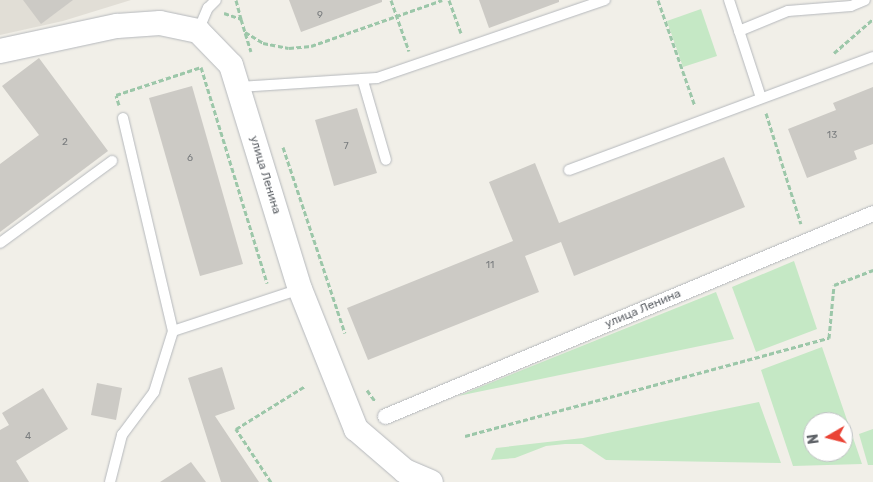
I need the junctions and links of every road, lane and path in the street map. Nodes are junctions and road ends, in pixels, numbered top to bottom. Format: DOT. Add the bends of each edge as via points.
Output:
graph roads {
  1 [pos="216,0"];
  2 [pos="236,0"];
  3 [pos="391,0"];
  4 [pos="442,0"];
  5 [pos="449,0"];
  6 [pos="605,0"];
  7 [pos="658,0"];
  8 [pos="729,0"];
  9 [pos="865,0"];
  10 [pos="397,17"];
  11 [pos="241,19"];
  12 [pos="873,19"];
  13 [pos="198,31"];
  14 [pos="740,31"];
  15 [pos="245,32"];
  16 [pos="464,43"];
  17 [pos="0,51"];
  18 [pos="873,57"];
  19 [pos="412,61"];
  20 [pos="363,81"];
  21 [pos="808,81"];
  22 [pos="239,88"];
  23 [pos="761,98"];
  24 [pos="123,118"];
  25 [pos="700,121"];
  26 [pos="386,160"];
  27 [pos="112,161"];
  28 [pos="569,170"];
  29 [pos="873,213"];
  30 [pos="807,241"];
  31 [pos="0,243"];
  32 [pos="873,270"];
  33 [pos="300,289"];
  34 [pos="272,298"];
  35 [pos="173,331"];
  36 [pos="305,386"];
  37 [pos="385,416"];
  38 [pos="465,436"];
  39 [pos="110,482"];
  40 [pos="271,482"];
  41 [pos="431,482"];
  1 -- 13 [label="lane" via="208,8"];
  2 -- 11 [label="path"];
  3 -- 10 [label="path"];
  4 -- 10 [label="path"];
  5 -- 16 [label="path"];
  6 -- 20 [label="lane"];
  7 -- 25 [label="path"];
  8 -- 14 [label="lane"];
  9 -- 14 [label="lane" via="851,6 788,12"];
  10 -- 15 [label="path" via="311,46 289,48 262,43"];
  10 -- 19 [label="path"];
  12 -- 21 [label="path"];
  13 -- 17 [label="street" via="160,23 117,26"];
  13 -- 22 [label="street, улица Ленина" via="230,65"];
  14 -- 23 [label="lane"];
  18 -- 21 [label="lane"];
  20 -- 22 [label="lane"];
  20 -- 26 [label="lane"];
  21 -- 23 [label="lane"];
  22 -- 33 [label="street, улица Ленина"];
  23 -- 25 [label="lane"];
  23 -- 30 [label="path"];
  24 -- 34 [label="path" via="116,95 200,67"];
  24 -- 35 [label="lane"];
  25 -- 28 [label="lane"];
  27 -- 31 [label="lane"];
  29 -- 30 [label="street, улица Ленина"];
  30 -- 37 [label="street, улица Ленина"];
  32 -- 38 [label="path" via="834,285 829,338"];
  33 -- 34 [label="lane"];
  33 -- 41 [label="street, улица Ленина" via="356,429 405,471"];
  34 -- 35 [label="lane"];
  35 -- 39 [label="lane" via="154,392 122,435"];
  36 -- 40 [label="path" via="236,429"];
}
